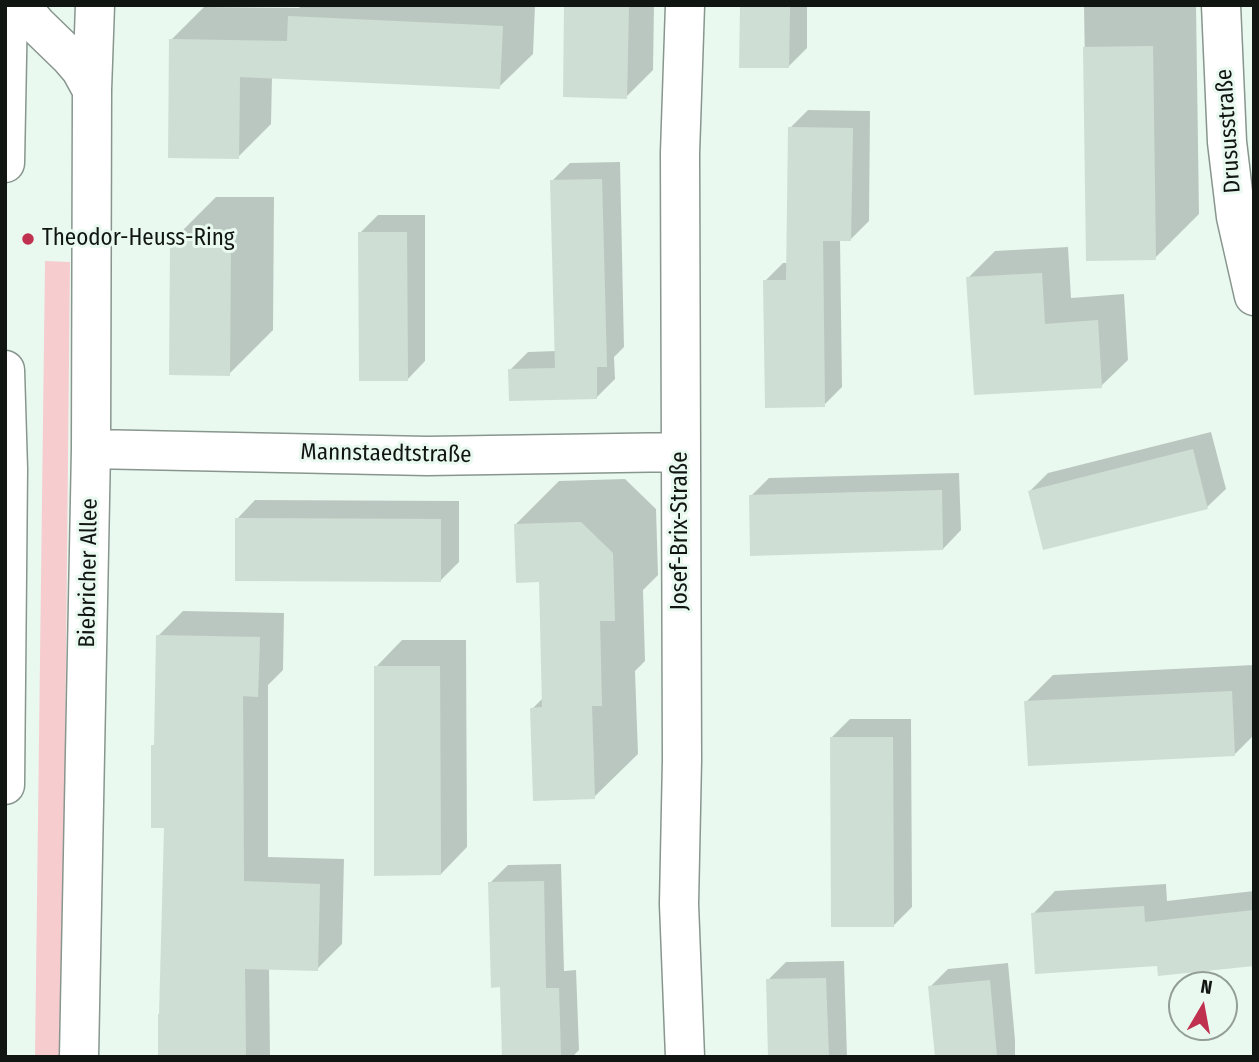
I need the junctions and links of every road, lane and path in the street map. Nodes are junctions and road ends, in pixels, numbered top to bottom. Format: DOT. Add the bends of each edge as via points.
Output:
graph roads {
  1 [pos="8,5"];
  2 [pos="20,5"];
  3 [pos="95,5"];
  4 [pos="685,5"];
  5 [pos="1221,5"];
  6 [pos="92,90"];
  7 [pos="5,163"];
  8 [pos="1254,296"];
  9 [pos="5,370"];
  10 [pos="91,449"];
  11 [pos="681,452"];
  12 [pos="7,470"];
  13 [pos="5,785"];
  14 [pos="79,1057"];
  15 [pos="685,1057"];
  1 -- 7 [label="street"];
  2 -- 6 [label="street" via="81,70"];
  3 -- 6 [label="street, Biebricher Allee"];
  4 -- 11 [label="street, Josef-Brix-Straße" via="680,153"];
  5 -- 8 [label="street, Drususstraße" via="1227,142 1236,217"];
  6 -- 10 [label="street, Biebricher Allee"];
  9 -- 12 [label="street"];
  10 -- 11 [label="street, Mannstaedtstraße" via="427,456"];
  10 -- 14 [label="street, Biebricher Allee"];
  11 -- 15 [label="street, Josef-Brix-Straße" via="679,904"];
  12 -- 13 [label="street"];
}
